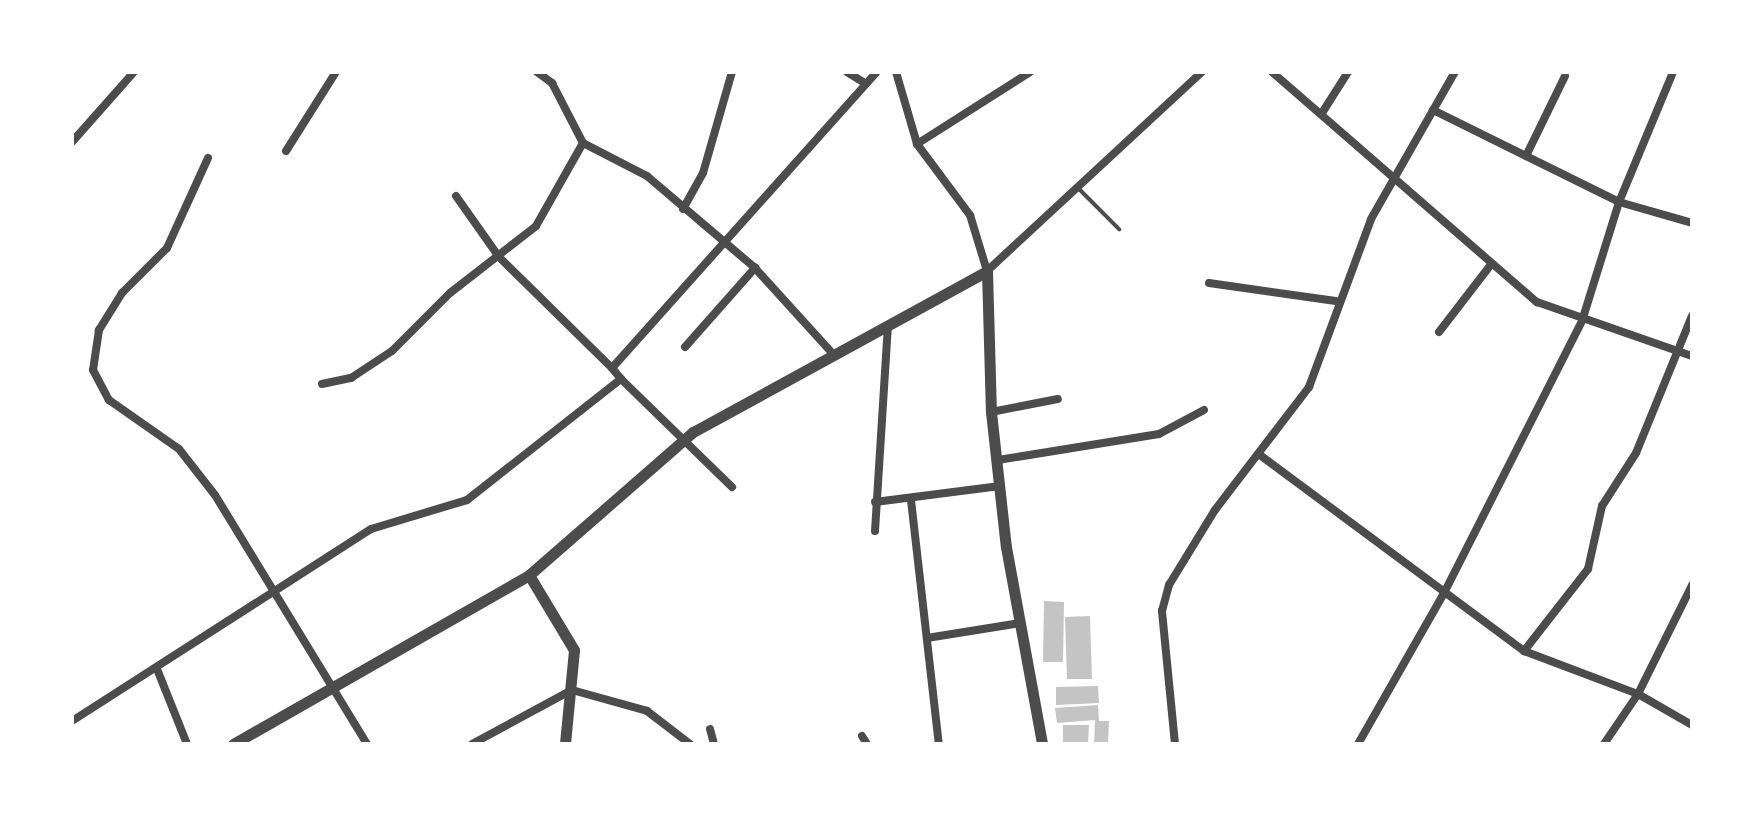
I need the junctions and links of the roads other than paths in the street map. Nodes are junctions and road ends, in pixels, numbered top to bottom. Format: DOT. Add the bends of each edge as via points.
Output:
graph roads {
  1 [pos="134,72"];
  2 [pos="336,72"];
  3 [pos="537,72"];
  4 [pos="732,72"];
  5 [pos="847,72"];
  6 [pos="877,72"];
  7 [pos="896,72"];
  8 [pos="1030,72"];
  9 [pos="1202,72"];
  10 [pos="1272,72"];
  11 [pos="1348,72"];
  12 [pos="1455,72"];
  13 [pos="1673,72"];
  14 [pos="1565,76"];
  15 [pos="866,84"];
  16 [pos="1433,110"];
  17 [pos="1322,113"];
  18 [pos="72,142"];
  19 [pos="583,143"];
  20 [pos="917,144"];
  21 [pos="286,151"];
  22 [pos="1526,156"];
  23 [pos="208,158"];
  24 [pos="1391,182"];
  25 [pos="1079,189"];
  26 [pos="456,196"];
  27 [pos="1619,202"];
  28 [pos="683,209"];
  29 [pos="1692,223"];
  30 [pos="1119,229"];
  31 [pos="720,240"];
  32 [pos="499,257"];
  33 [pos="1489,267"];
  34 [pos="755,268"];
  35 [pos="987,271"];
  36 [pos="1209,283"];
  37 [pos="1336,301"];
  38 [pos="1692,316"];
  39 [pos="1582,321"];
  40 [pos="888,327"];
  41 [pos="1439,332"];
  42 [pos="685,347"];
  43 [pos="1681,350"];
  44 [pos="833,354"];
  45 [pos="1692,356"];
  46 [pos="612,368"];
  47 [pos="621,379"];
  48 [pos="322,384"];
  49 [pos="1058,399"];
  50 [pos="1204,410"];
  51 [pos="991,412"];
  52 [pos="685,440"];
  53 [pos="1260,455"];
  54 [pos="998,460"];
  55 [pos="1000,486"];
  56 [pos="732,487"];
  57 [pos="911,500"];
  58 [pos="875,502"];
  59 [pos="875,531"];
  60 [pos="529,575"];
  61 [pos="1692,585"];
  62 [pos="274,594"];
  63 [pos="1443,595"];
  64 [pos="1021,623"];
  65 [pos="927,638"];
  66 [pos="1524,651"];
  67 [pos="157,669"];
  68 [pos="330,688"];
  69 [pos="572,690"];
  70 [pos="1638,694"];
  71 [pos="72,721"];
  72 [pos="1692,725"];
  73 [pos="710,729"];
  74 [pos="187,744"];
  75 [pos="233,744"];
  76 [pos="367,744"];
  77 [pos="472,744"];
  78 [pos="565,744"];
  79 [pos="690,744"];
  80 [pos="714,744"];
  81 [pos="939,744"];
  82 [pos="1042,744"];
  83 [pos="1175,744"];
  84 [pos="1358,744"];
  85 [pos="1604,744"];
  1 -- 18 [label="street"];
  2 -- 21 [label="street"];
  3 -- 19 [label="street" via="552,83"];
  4 -- 28 [label="street" via="703,173"];
  5 -- 15 [label="street"];
  6 -- 15 [label="street"];
  7 -- 20 [label="street"];
  8 -- 20 [label="street"];
  9 -- 25 [label="street"];
  10 -- 17 [label="street"];
  11 -- 17 [label="street"];
  12 -- 16 [label="street"];
  13 -- 27 [label="street"];
  14 -- 22 [label="street"];
  15 -- 31 [label="street"];
  16 -- 22 [label="street"];
  16 -- 24 [label="street"];
  17 -- 24 [label="street"];
  19 -- 28 [label="street" via="647,176"];
  19 -- 32 [label="street" via="536,226"];
  20 -- 35 [label="street" via="970,215"];
  22 -- 27 [label="street"];
  23 -- 62 [label="street" via="167,248 122,293 99,330 93,370 109,400 179,449"];
  24 -- 33 [label="street"];
  24 -- 37 [label="street"];
  25 -- 30 [label="lane"];
  25 -- 35 [label="street"];
  26 -- 32 [label="street"];
  27 -- 29 [label="street"];
  27 -- 39 [label="street"];
  28 -- 31 [label="street"];
  31 -- 34 [label="street"];
  31 -- 46 [label="street"];
  32 -- 46 [label="street"];
  32 -- 48 [label="street" via="450,293 392,351 351,378"];
  33 -- 39 [label="street" via="1537,302"];
  33 -- 41 [label="street"];
  34 -- 42 [label="street"];
  34 -- 44 [label="street"];
  35 -- 40 [label="street"];
  35 -- 51 [label="street"];
  36 -- 37 [label="street"];
  37 -- 53 [label="street" via="1309,387"];
  38 -- 43 [label="street"];
  39 -- 43 [label="street"];
  39 -- 63 [label="street"];
  40 -- 44 [label="street"];
  40 -- 58 [label="street"];
  43 -- 45 [label="street"];
  43 -- 66 [label="street" via="1636,453 1602,506 1588,569"];
  44 -- 52 [label="street"];
  46 -- 47 [label="street"];
  47 -- 52 [label="street"];
  47 -- 62 [label="street" via="484,489 371,529"];
  49 -- 51 [label="street"];
  50 -- 54 [label="street" via="1159,434"];
  51 -- 54 [label="street"];
  52 -- 56 [label="street"];
  52 -- 60 [label="street"];
  53 -- 63 [label="street"];
  53 -- 83 [label="street" via="1215,510 1169,585 1162,611"];
  54 -- 55 [label="street"];
  55 -- 57 [label="street"];
  55 -- 64 [label="street"];
  57 -- 58 [label="street"];
  57 -- 65 [label="street"];
  58 -- 59 [label="street"];
  60 -- 68 [label="street"];
  60 -- 69 [label="street" via="574,650"];
  61 -- 70 [label="street"];
  62 -- 67 [label="street"];
  62 -- 68 [label="street"];
  63 -- 66 [label="street"];
  63 -- 84 [label="street"];
  64 -- 65 [label="street"];
  64 -- 82 [label="street"];
  65 -- 81 [label="street"];
  66 -- 70 [label="street"];
  67 -- 71 [label="street"];
  67 -- 74 [label="street"];
  68 -- 75 [label="street"];
  68 -- 76 [label="street"];
  69 -- 77 [label="street"];
  69 -- 78 [label="street"];
  69 -- 79 [label="street" via="647,711"];
  70 -- 72 [label="street"];
  70 -- 85 [label="street"];
  73 -- 80 [label="street"];
}
